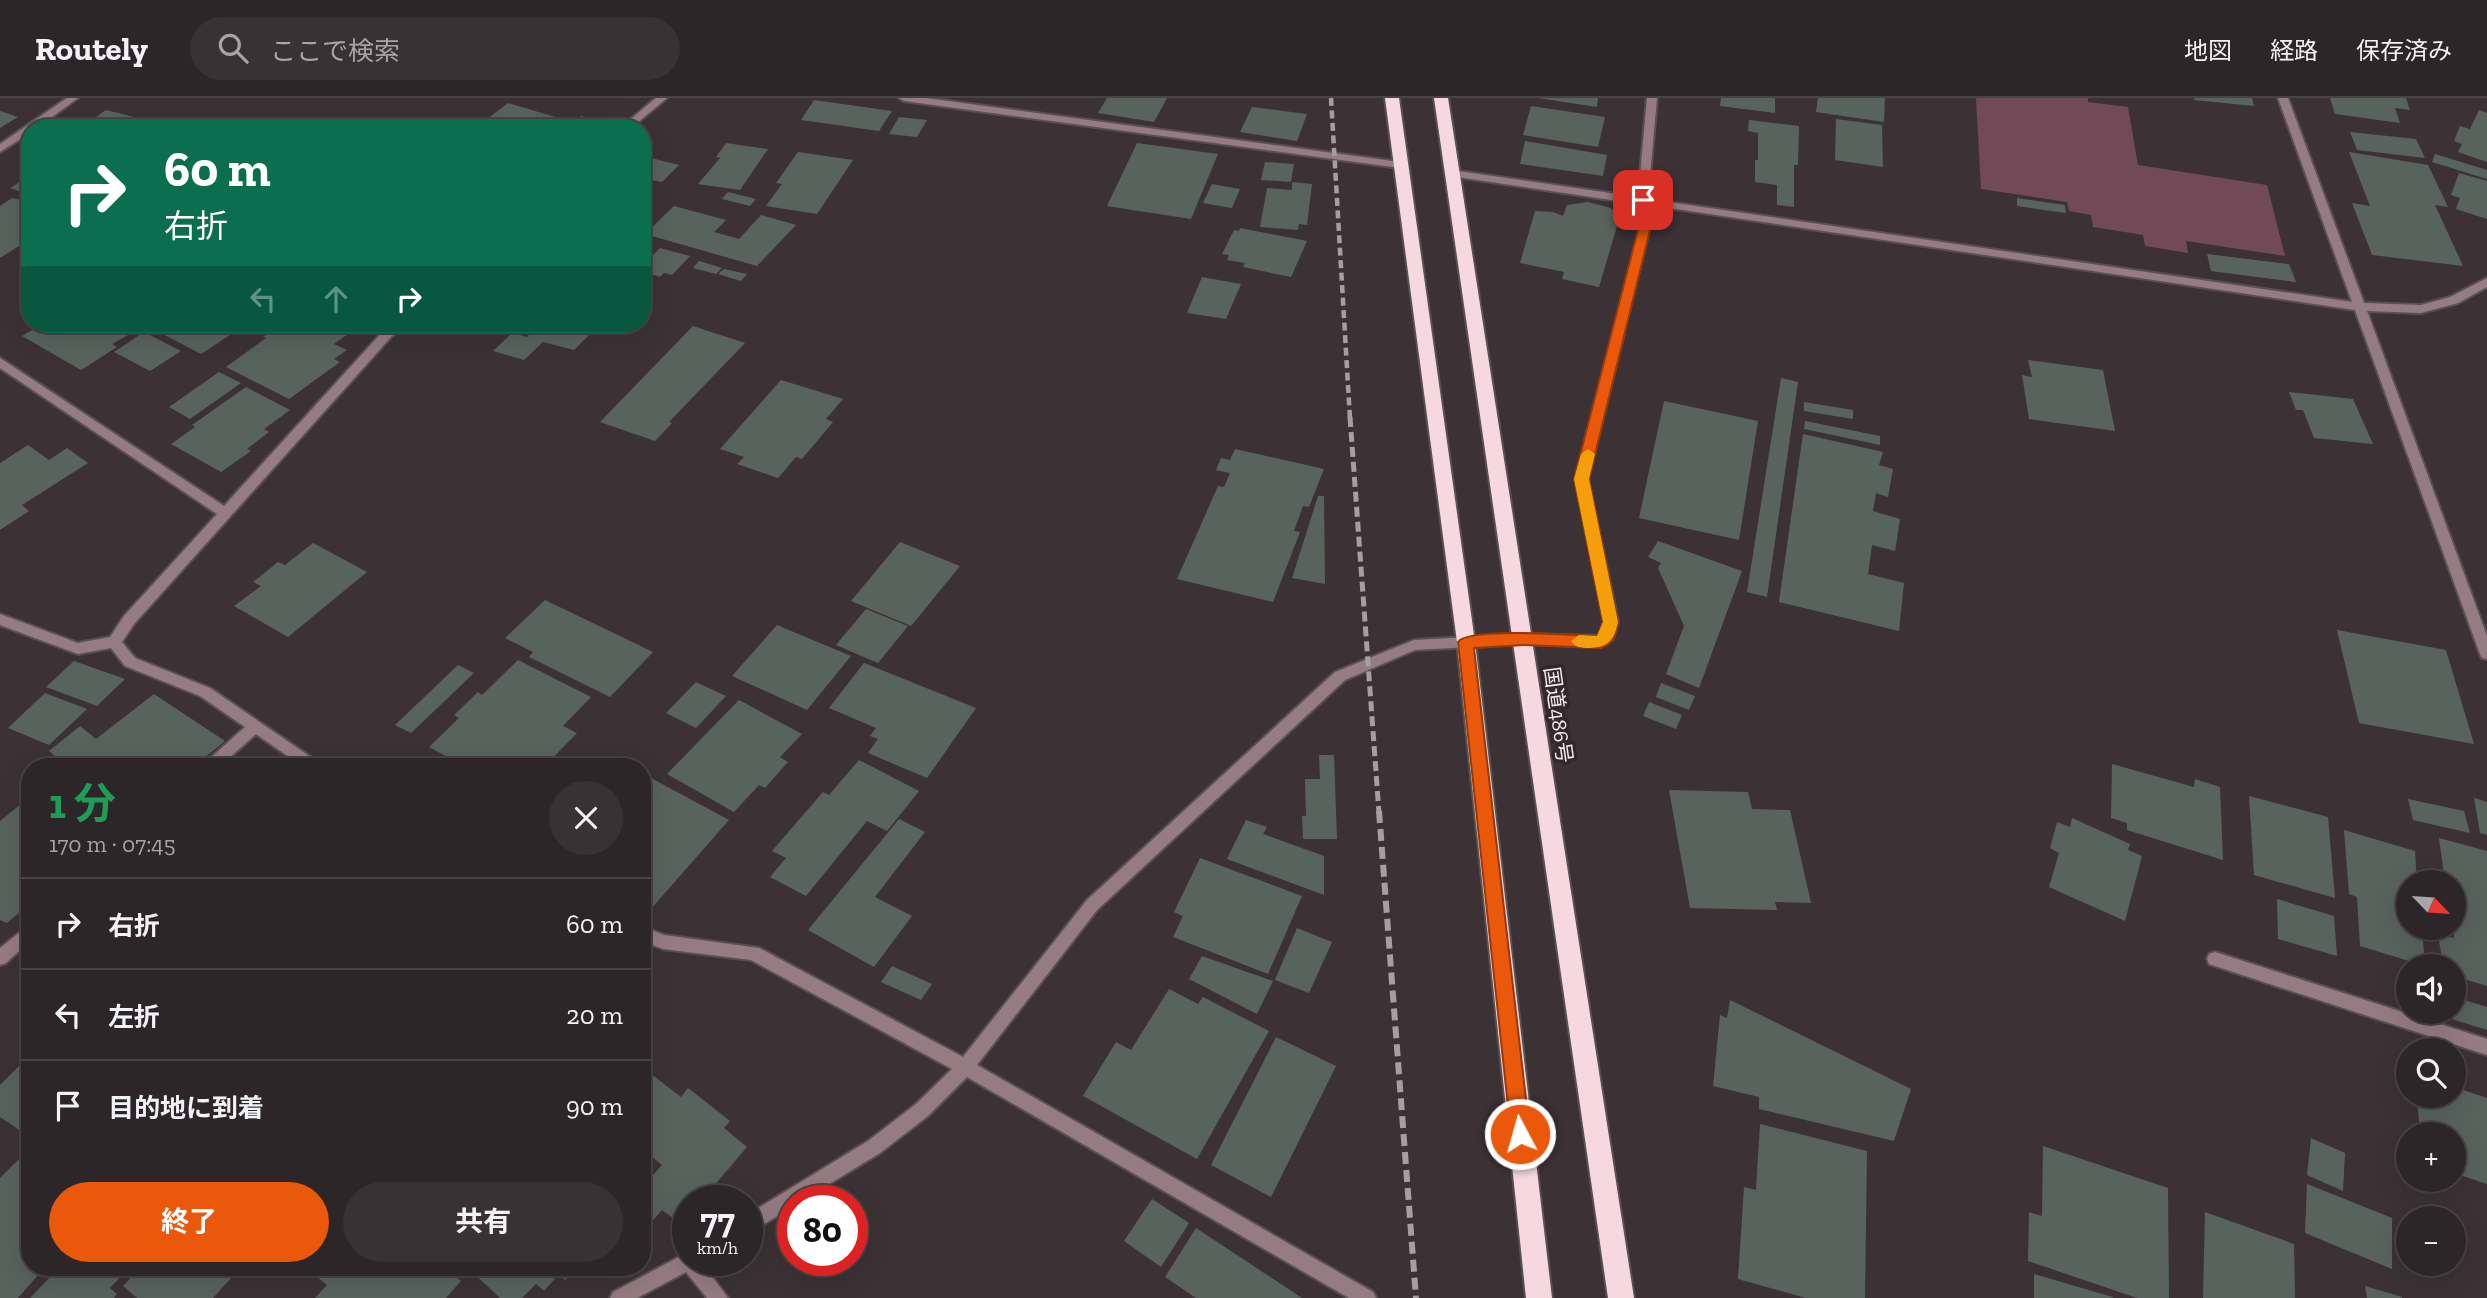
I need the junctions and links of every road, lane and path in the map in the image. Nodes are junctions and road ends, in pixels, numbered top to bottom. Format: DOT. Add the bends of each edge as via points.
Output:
graph roads {
  1 [pos="74,98"];
  2 [pos="662,98"];
  3 [pos="904,98"];
  4 [pos="1392,98"];
  5 [pos="1441,98"];
  6 [pos="1652,98"];
  7 [pos="2283,98"];
  8 [pos="43,119"];
  9 [pos="636,119"];
  10 [pos="21,134"];
  11 [pos="0,149"];
  12 [pos="1400,165"];
  13 [pos="1451,173"];
  14 [pos="1643,200"];
  15 [pos="2487,282"];
  16 [pos="2360,307"];
  17 [pos="388,333"];
  18 [pos="0,362"];
  19 [pos="226,514"];
  20 [pos="0,619"];
  21 [pos="1524,639"];
  22 [pos="114,642"];
  23 [pos="1466,642"];
  24 [pos="2487,654"];
  25 [pos="256,726"];
  26 [pos="220,758"];
  27 [pos="302,758"];
  28 [pos="651,937"];
  29 [pos="21,939"];
  30 [pos="0,958"];
  31 [pos="2215,959"];
  32 [pos="2487,1046"];
  33 [pos="965,1067"];
  34 [pos="763,1215"];
  35 [pos="672,1270"];
  36 [pos="701,1276"];
  37 [pos="619,1298"];
  38 [pos="719,1298"];
  39 [pos="1367,1298"];
  40 [pos="1539,1298"];
  41 [pos="1621,1298"];
  1 -- 8 [label="street"];
  2 -- 9 [label="street"];
  3 -- 12 [label="street"];
  4 -- 12 [label="highway"];
  5 -- 13 [label="highway, 国道486号"];
  6 -- 14 [label="street"];
  7 -- 16 [label="street"];
  10 -- 11 [label="street"];
  12 -- 23 [label="highway"];
  13 -- 14 [label="street"];
  13 -- 21 [label="highway, 国道486号"];
  14 -- 16 [label="street"];
  14 -- 21 [label="street" via="1646,222 1581,479 1611,622 1608,635 1601,642"];
  15 -- 16 [label="street" via="2454,300 2421,309"];
  16 -- 24 [label="street"];
  17 -- 19 [label="street"];
  18 -- 19 [label="street"];
  19 -- 22 [label="street"];
  20 -- 22 [label="street" via="78,649"];
  21 -- 23 [label="street"];
  21 -- 41 [label="highway, 国道486号"];
  22 -- 25 [label="street" via="130,662 205,692"];
  23 -- 33 [label="street" via="1414,645 1340,676 1092,905"];
  23 -- 40 [label="highway"];
  25 -- 26 [label="street"];
  25 -- 27 [label="street"];
  28 -- 33 [label="street" via="753,953"];
  29 -- 30 [label="street"];
  31 -- 32 [label="street"];
  33 -- 34 [label="street" via="922,1110 874,1147"];
  33 -- 39 [label="street"];
  35 -- 37 [label="street"];
  36 -- 38 [label="street"];
}
